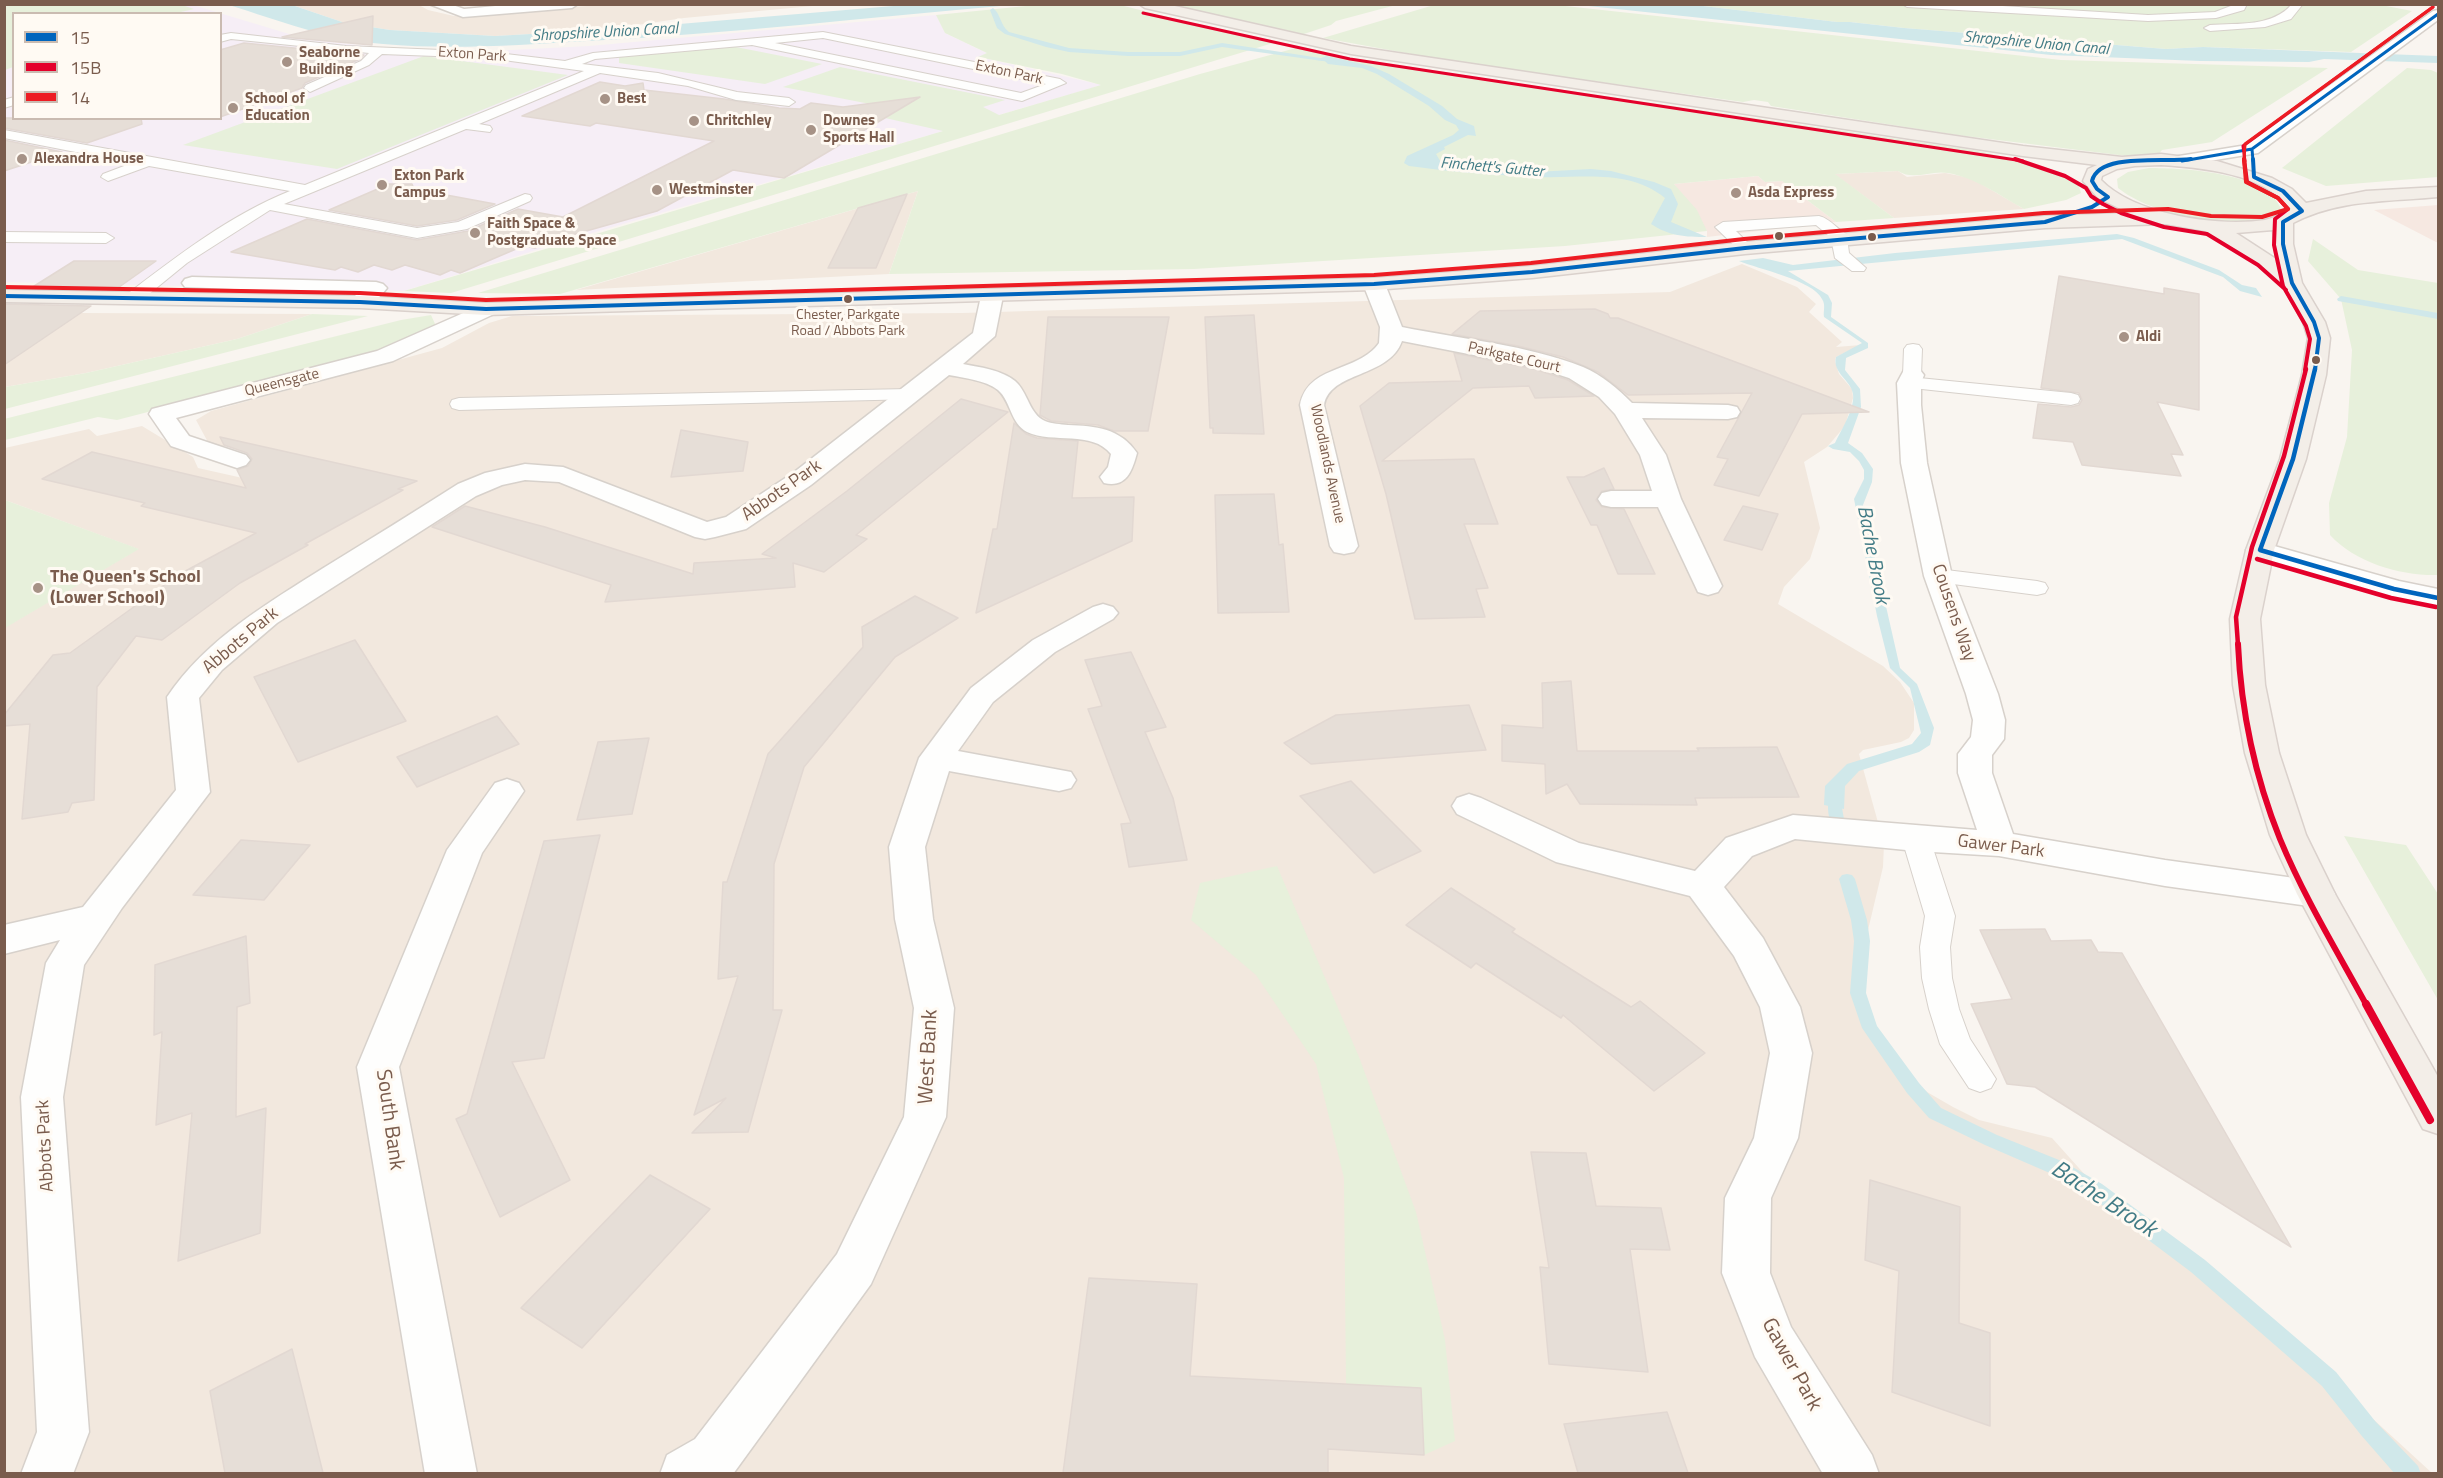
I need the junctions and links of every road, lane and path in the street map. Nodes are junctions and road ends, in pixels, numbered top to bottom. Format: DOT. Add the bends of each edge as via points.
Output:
graph roads {
  1 [pos="435,4"];
  2 [pos="573,4"];
  3 [pos="1145,4"];
  4 [pos="1907,4"];
  5 [pos="2054,4"];
  6 [pos="2242,4"];
  7 [pos="2298,4"];
  8 [pos="2070,14"];
  9 [pos="2087,14"];
  10 [pos="2439,14"];
  11 [pos="222,38"];
  12 [pos="756,42"];
  13 [pos="378,51"];
  14 [pos="566,65"];
  15 [pos="601,69"];
  16 [pos="310,88"];
  17 [pos="789,102"];
  18 [pos="465,125"];
  19 [pos="485,129"];
  20 [pos="4,134"];
  21 [pos="2252,149"];
  22 [pos="2023,151"];
  23 [pos="2179,161"];
  24 [pos="148,162"];
  25 [pos="2119,162"];
  26 [pos="108,177"];
  27 [pos="2254,177"];
  28 [pos="2092,181"];
  29 [pos="303,189"];
  30 [pos="2283,190"];
  31 [pos="2439,192"];
  32 [pos="2108,197"];
  33 [pos="525,198"];
  34 [pos="2344,200"];
  35 [pos="268,204"];
  36 [pos="2302,211"];
  37 [pos="2167,218"];
  38 [pos="2045,222"];
  39 [pos="2283,222"];
  40 [pos="2210,225"];
  41 [pos="4,237"];
  42 [pos="106,238"];
  43 [pos="1844,245"];
  44 [pos="1745,248"];
  45 [pos="1858,268"];
  46 [pos="192,283"];
  47 [pos="2292,283"];
  48 [pos="1374,284"];
  49 [pos="4,296"];
  50 [pos="992,296"];
  51 [pos="132,299"];
  52 [pos="360,302"];
  53 [pos="486,309"];
  54 [pos="1392,332"];
  55 [pos="944,368"];
  56 [pos="1911,369"];
  57 [pos="909,394"];
  58 [pos="2071,399"];
  59 [pos="459,404"];
  60 [pos="1625,410"];
  61 [pos="1727,411"];
  62 [pos="237,460"];
  63 [pos="1113,477"];
  64 [pos="1611,499"];
  65 [pos="1668,499"];
  66 [pos="1344,546"];
  67 [pos="2260,550"];
  68 [pos="1938,576"];
  69 [pos="1708,586"];
  70 [pos="2037,588"];
  71 [pos="2439,598"];
  72 [pos="1103,613"];
  73 [pos="936,758"];
  74 [pos="1059,780"];
  75 [pos="507,791"];
  76 [pos="1469,806"];
  77 [pos="1916,839"];
  78 [pos="1999,843"];
  79 [pos="1703,886"];
  80 [pos="2316,894"];
  81 [pos="95,918"];
  82 [pos="4,940"];
  83 [pos="1980,1079"];
  84 [pos="2439,1116"];
  85 [pos="47,1473"];
  86 [pos="451,1473"];
  87 [pos="686,1473"];
  88 [pos="1853,1473"];
  1 -- 2 [label="street" via="463,13"];
  3 -- 22 [label="main road" via="1352,50"];
  4 -- 8 [label="lane"];
  5 -- 8 [label="lane"];
  6 -- 9 [label="lane" via="2216,15 2186,17"];
  7 -- 9 [label="lane" via="2287,17 2261,25 2210,28 2141,24"];
  8 -- 9 [label="lane"];
  10 -- 21 [label="street"];
  11 -- 13 [label="lane, Exton Park" via="231,36"];
  12 -- 12 [label="lane, Exton Park" via="823,35 1060,83 1022,97"];
  12 -- 14 [label="lane, Exton Park" via="593,56"];
  13 -- 14 [label="lane, Exton Park" via="476,54"];
  13 -- 16 [label="lane" via="365,63"];
  14 -- 15 [label="lane, Exton Park"];
  15 -- 17 [label="lane, Exton Park" via="690,83 736,96"];
  15 -- 18 [label="lane"];
  18 -- 19 [label="lane"];
  18 -- 29 [label="lane"];
  20 -- 24 [label="lane"];
  21 -- 23 [label="street"];
  21 -- 27 [label="street"];
  22 -- 25 [label="main road"];
  22 -- 28 [label="main road"];
  23 -- 25 [label="main road"];
  23 -- 27 [label="main road"];
  24 -- 26 [label="lane"];
  24 -- 29 [label="lane"];
  25 -- 28 [label="main road" via="2103,166 2094,173"];
  27 -- 30 [label="main road"];
  28 -- 32 [label="main road"];
  29 -- 35 [label="lane"];
  30 -- 34 [label="main road"];
  30 -- 36 [label="main road"];
  31 -- 34 [label="main road"];
  32 -- 37 [label="main road"];
  32 -- 38 [label="main road" via="2092,207"];
  33 -- 35 [label="lane" via="462,226 417,233"];
  34 -- 36 [label="main road"];
  35 -- 51 [label="lane" via="181,260"];
  36 -- 39 [label="main road"];
  37 -- 38 [label="main road"];
  37 -- 40 [label="main road"];
  38 -- 43 [label="main road"];
  39 -- 40 [label="main road" via="2247,227"];
  39 -- 47 [label="main road" via="2283,244"];
  40 -- 47 [label="main road" via="2263,258"];
  41 -- 42 [label="lane"];
  43 -- 44 [label="main road"];
  43 -- 44 [label="lane" via="1819,220 1723,227"];
  43 -- 45 [label="lane"];
  44 -- 48 [label="main road" via="1532,272"];
  46 -- 52 [label="street" via="376,288"];
  47 -- 67 [label="main road" via="2314,322 2318,347 2293,459"];
  48 -- 50 [label="main road"];
  48 -- 54 [label="street"];
  49 -- 51 [label="main road"];
  50 -- 53 [label="main road"];
  50 -- 55 [label="street, Abbots Park" via="984,336"];
  51 -- 52 [label="main road"];
  52 -- 53 [label="main road"];
  53 -- 62 [label="street, Queensgate" via="386,356 161,414 180,441"];
  54 -- 60 [label="street, Parkgate Court" via="1540,361 1576,373 1607,392"];
  54 -- 66 [label="street, Woodlands Avenue" via="1387,349 1370,363 1320,386 1314,395 1312,405"];
  55 -- 57 [label="street, Abbots Park"];
  55 -- 63 [label="street" via="1006,386 1024,418 1035,426 1109,438 1124,453 1120,469"];
  56 -- 58 [label="lane"];
  56 -- 68 [label="street, Cousens Way" via="1914,463"];
  57 -- 59 [label="lane"];
  57 -- 81 [label="street, Abbots Park" via="802,479 736,523 705,531 563,475 525,472 467,490 266,617 211,663 183,697 193,792"];
  60 -- 61 [label="street"];
  60 -- 65 [label="street, Parkgate Court" via="1653,455"];
  64 -- 65 [label="street"];
  65 -- 69 [label="street, Parkgate Court"];
  67 -- 71 [label="street"];
  67 -- 80 [label="main road" via="2245,619 2249,684 2262,753 2288,835"];
  68 -- 70 [label="lane"];
  68 -- 78 [label="street, Cousens Way" via="1989,720 1987,739 1975,754 1975,773"];
  72 -- 73 [label="street, West Bank" via="1044,646 982,695"];
  73 -- 74 [label="street"];
  73 -- 87 [label="street, West Bank" via="907,847 914,919 934,1008 925,1117 854,1269 713,1457"];
  75 -- 86 [label="street, South Bank" via="465,850 378,1067"];
  76 -- 79 [label="street" via="1569,853"];
  77 -- 78 [label="street, Gawer Park"];
  77 -- 79 [label="street, Gawer Park" via="1793,827 1739,847"];
  77 -- 83 [label="lane" via="1940,916 1935,947 1944,1009 1956,1044"];
  78 -- 80 [label="street, Gawer Park" via="2165,873"];
  79 -- 88 [label="street, Gawer Park" via="1754,958 1780,1007 1791,1053 1776,1138 1748,1198 1746,1273 1772,1341"];
  80 -- 84 [label="main road"];
  81 -- 82 [label="street"];
  81 -- 85 [label="street, Abbots Park" via="65,963 42,1097 63,1432"];
}
